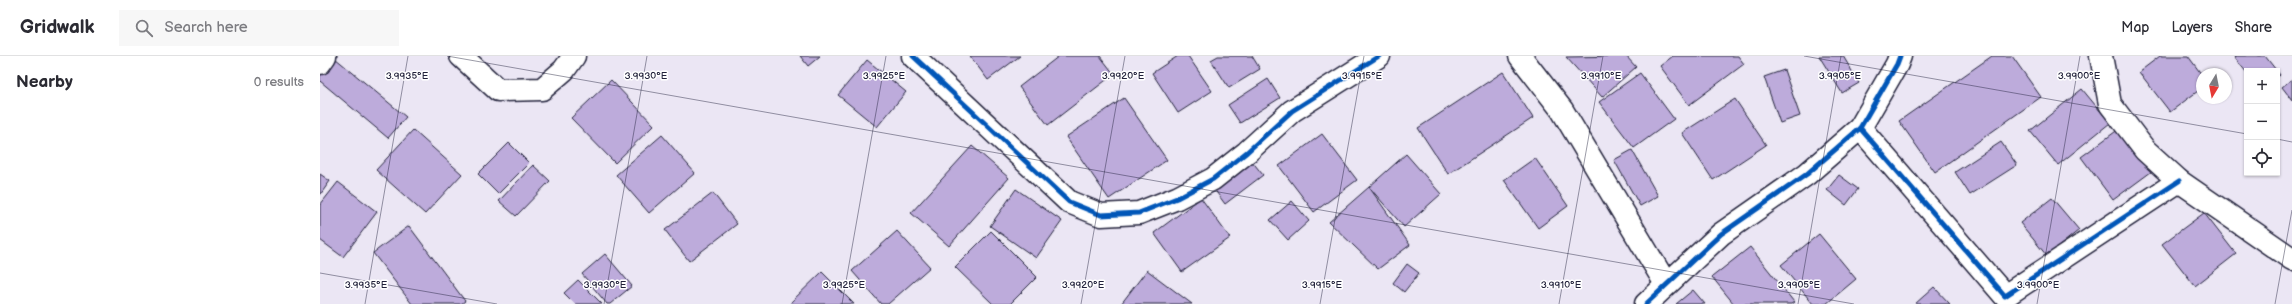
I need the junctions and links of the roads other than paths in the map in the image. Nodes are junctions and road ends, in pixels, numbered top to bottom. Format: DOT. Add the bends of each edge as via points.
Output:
graph roads {
  1 [pos="325,56"];
  2 [pos="461,56"];
  3 [pos="574,56"];
  4 [pos="913,56"];
  5 [pos="1379,56"];
  6 [pos="1520,56"];
  7 [pos="1900,56"];
  8 [pos="2101,56"];
  9 [pos="320,63"];
  10 [pos="1860,128"];
  11 [pos="2179,180"];
  12 [pos="2292,259"];
  13 [pos="1666,284"];
  14 [pos="1646,304"];
  1 -- 9 [label="street"];
  2 -- 3 [label="street" via="498,90 542,89 564,70"];
  4 -- 5 [label="street" via="1069,202 1101,215 1139,213 1177,198 1213,179 1292,111"];
  6 -- 13 [label="street" via="1562,110"];
  7 -- 10 [label="street"];
  8 -- 11 [label="street" via="2110,104 2145,150"];
  10 -- 11 [label="street" via="2005,296"];
  10 -- 13 [label="street" via="1807,174 1721,234"];
  11 -- 12 [label="street"];
  13 -- 14 [label="street"];
}
